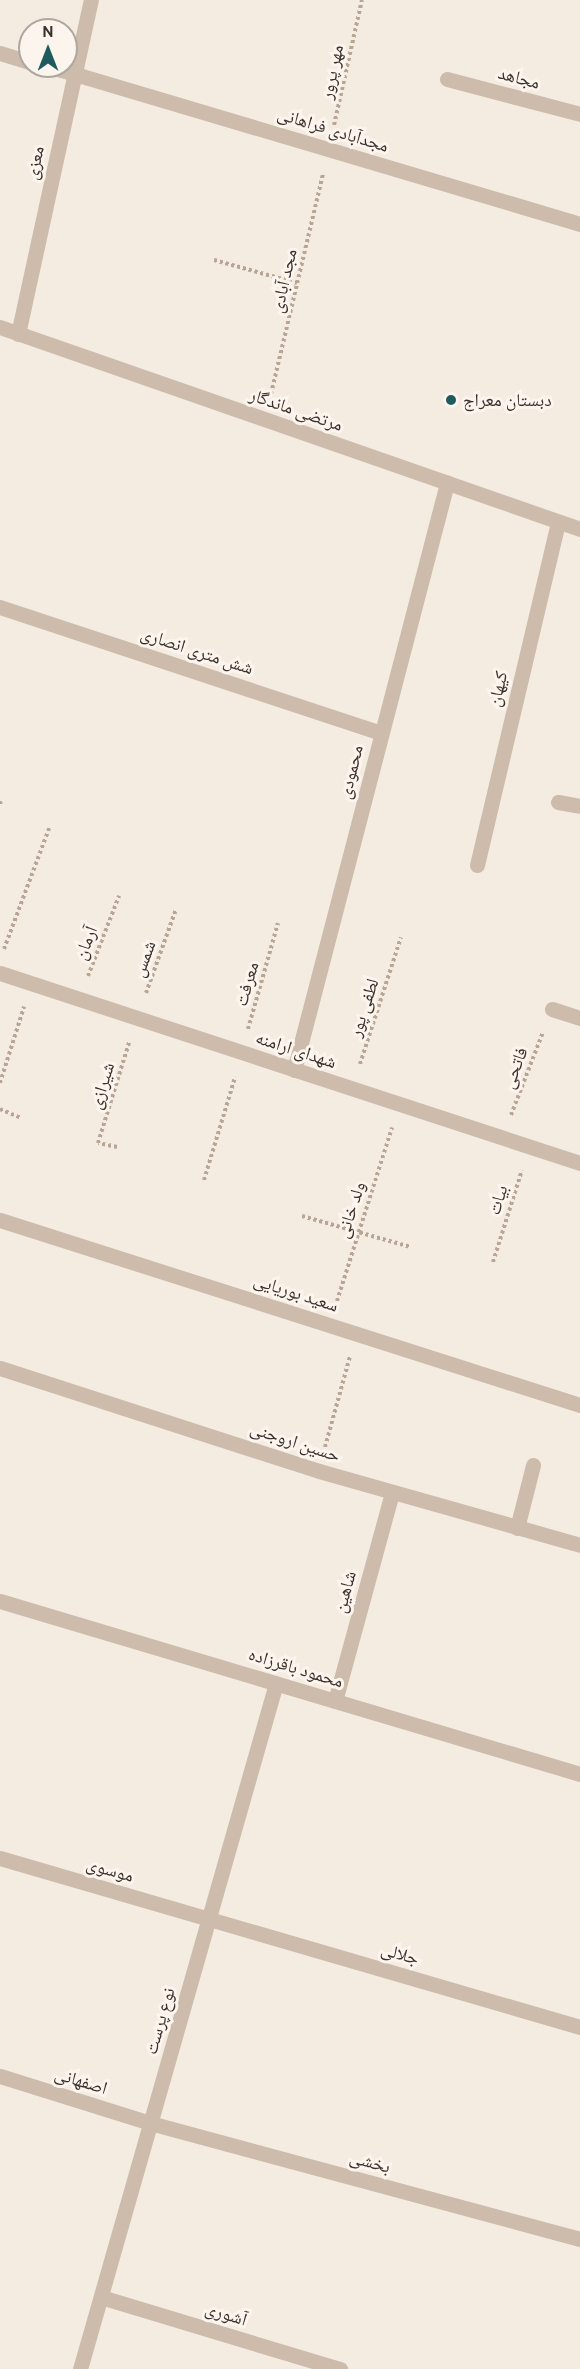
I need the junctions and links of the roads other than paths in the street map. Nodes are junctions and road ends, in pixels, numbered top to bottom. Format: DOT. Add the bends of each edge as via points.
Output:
graph roads {
  1 [pos="91,0"];
  2 [pos="0,53"];
  3 [pos="18,58"];
  4 [pos="78,60"];
  5 [pos="78,75"];
  6 [pos="74,78"];
  7 [pos="447,79"];
  8 [pos="580,114"];
  9 [pos="580,224"];
  10 [pos="0,327"];
  11 [pos="18,334"];
  12 [pos="447,483"];
  13 [pos="558,522"];
  14 [pos="580,529"];
  15 [pos="0,607"];
  16 [pos="381,733"];
  17 [pos="558,802"];
  18 [pos="580,806"];
  19 [pos="477,865"];
  20 [pos="0,973"];
  21 [pos="552,1009"];
  22 [pos="580,1018"];
  23 [pos="294,1070"];
  24 [pos="580,1163"];
  25 [pos="0,1220"];
  26 [pos="0,1368"];
  27 [pos="580,1405"];
  28 [pos="533,1465"];
  29 [pos="392,1493"];
  30 [pos="517,1528"];
  31 [pos="580,1545"];
  32 [pos="0,1600"];
  33 [pos="276,1683"];
  34 [pos="335,1701"];
  35 [pos="580,1774"];
  36 [pos="0,1858"];
  37 [pos="209,1919"];
  38 [pos="580,2027"];
  39 [pos="0,2076"];
  40 [pos="150,2123"];
  41 [pos="580,2239"];
  42 [pos="101,2297"];
  43 [pos="80,2369"];
  44 [pos="340,2369"];
  1 -- 4 [label="street, معزی"];
  2 -- 3 [label="street"];
  5 -- 9 [label="street, مجدآبادی فراهانی"];
  6 -- 11 [label="street, معزی"];
  7 -- 8 [label="street, مجاهد"];
  10 -- 11 [label="street, مرتضی ماندگار"];
  11 -- 12 [label="street, مرتضی ماندگار"];
  12 -- 13 [label="street, مرتضی ماندگار"];
  12 -- 16 [label="street, محمودی"];
  13 -- 14 [label="street, مرتضی ماندگار"];
  13 -- 19 [label="street, کیهان"];
  15 -- 16 [label="street, شش متری انصاری"];
  16 -- 23 [label="street, محمودی"];
  17 -- 18 [label="street"];
  20 -- 23 [label="street, شهدای ارامنه"];
  21 -- 22 [label="street"];
  23 -- 24 [label="street, شهدای ارامنه"];
  25 -- 27 [label="street, سعید بوریایی"];
  26 -- 29 [label="street, حسین اروجنی"];
  28 -- 30 [label="street"];
  29 -- 30 [label="street, حسین اروجنی"];
  29 -- 34 [label="street, شاهین"];
  30 -- 31 [label="street, حسین اروجنی"];
  32 -- 33 [label="street, محمود باقرزاده"];
  33 -- 34 [label="street, محمود باقرزاده"];
  33 -- 37 [label="street, نوع پرست"];
  34 -- 35 [label="street, محمود باقرزاده"];
  36 -- 37 [label="street, موسوی"];
  37 -- 38 [label="street, جلالی"];
  37 -- 40 [label="street, نوع پرست"];
  39 -- 40 [label="street, اصفهانی"];
  40 -- 41 [label="street, بخشی"];
  40 -- 42 [label="street, نوع پرست"];
  42 -- 43 [label="street, نوع پرست"];
  42 -- 44 [label="street, آشوری"];
}
